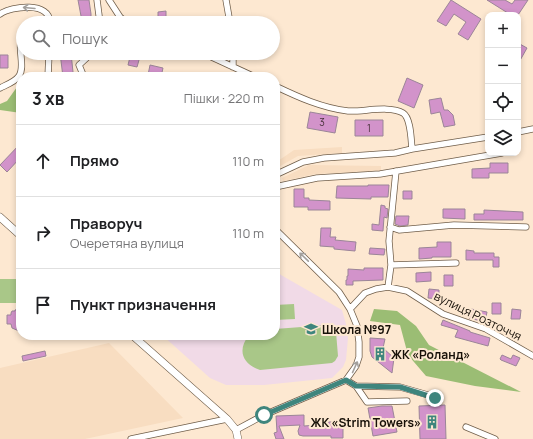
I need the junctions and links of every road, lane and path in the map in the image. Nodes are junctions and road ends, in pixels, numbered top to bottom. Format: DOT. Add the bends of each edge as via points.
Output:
graph roads {
  1 [pos="97,0"];
  2 [pos="108,0"];
  3 [pos="226,0"];
  4 [pos="0,14"];
  5 [pos="49,16"];
  6 [pos="99,16"];
  7 [pos="119,16"];
  8 [pos="229,16"];
  9 [pos="21,60"];
  10 [pos="49,60"];
  11 [pos="84,60"];
  12 [pos="218,60"];
  13 [pos="233,60"];
  14 [pos="233,67"];
  15 [pos="21,72"];
  16 [pos="48,72"];
  17 [pos="82,72"];
  18 [pos="244,72"];
  19 [pos="16,80"];
  20 [pos="0,88"];
  21 [pos="280,88"];
  22 [pos="533,129"];
  23 [pos="521,131"];
  24 [pos="485,137"];
  25 [pos="412,149"];
  26 [pos="485,156"];
  27 [pos="396,171"];
  28 [pos="280,173"];
  29 [pos="280,186"];
  30 [pos="0,217"];
  31 [pos="390,227"];
  32 [pos="526,227"];
  33 [pos="16,231"];
  34 [pos="280,234"];
  35 [pos="456,263"];
  36 [pos="390,265"];
  37 [pos="388,287"];
  38 [pos="350,309"];
  39 [pos="138,340"];
  40 [pos="533,356"];
  41 [pos="346,380"];
  42 [pos="356,386"];
  43 [pos="435,398"];
  44 [pos="407,402"];
  45 [pos="227,419"];
  46 [pos="466,427"];
  47 [pos="236,430"];
  48 [pos="131,439"];
  49 [pos="238,439"];
  50 [pos="495,439"];
  1 -- 6 [label="street"];
  2 -- 7 [label="street"];
  3 -- 8 [label="street"];
  5 -- 4 [label="street, one-way" via="46,11 30,7 12,8"];
  9 -- 15 [label="street"];
  10 -- 16 [label="street"];
  11 -- 17 [label="street" via="79,65"];
  12 -- 14 [label="street"];
  13 -- 14 [label="street"];
  14 -- 18 [label="street"];
  19 -- 20 [label="street"];
  21 -- 25 [label="street" via="325,106 348,111 388,110 404,113 409,123"];
  22 -- 23 [label="street"];
  24 -- 25 [label="street"];
  25 -- 28 [label="street" via="395,153 310,160"];
  26 -- 27 [label="street"];
  27 -- 29 [label="street" via="317,178"];
  27 -- 31 [label="street"];
  30 -- 33 [label="street"];
  31 -- 32 [label="street" via="399,230 454,225"];
  31 -- 36 [label="street"];
  38 -- 34 [label="street, one-way" via="339,292"];
  35 -- 36 [label="street"];
  36 -- 37 [label="street"];
  37 -- 38 [label="street, вулиця Розточчя" via="365,293"];
  37 -- 40 [label="street, вулиця Розточчя" via="407,291 443,314 486,329"];
  41 -- 38 [label="street, one-way" via="359,357 357,326"];
  39 -- 45 [label="street"];
  41 -- 42 [label="street"];
  41 -- 47 [label="street" via="264,415"];
  42 -- 43 [label="street" via="400,387"];
  42 -- 44 [label="street" via="368,402"];
  45 -- 47 [label="street"];
  45 -- 48 [label="street"];
  46 -- 50 [label="street"];
  47 -- 49 [label="street"];
}
